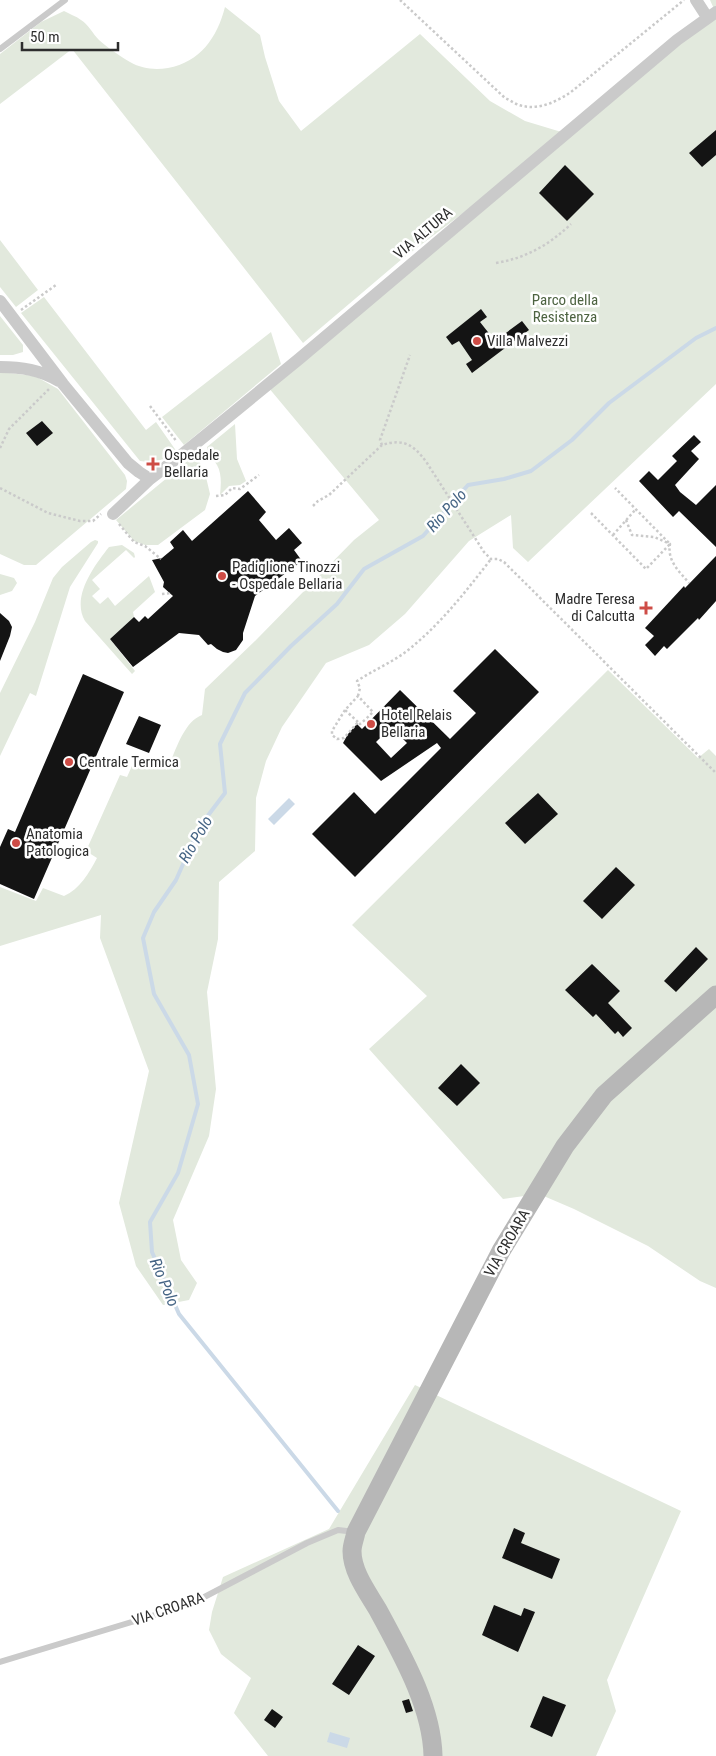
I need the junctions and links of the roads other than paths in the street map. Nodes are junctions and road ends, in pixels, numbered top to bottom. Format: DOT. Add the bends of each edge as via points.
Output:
graph roads {
  1 [pos="65,0"];
  2 [pos="696,0"];
  3 [pos="712,15"];
  4 [pos="0,49"];
  5 [pos="0,301"];
  6 [pos="34,345"];
  7 [pos="5,367"];
  8 [pos="58,385"];
  9 [pos="150,479"];
  10 [pos="114,517"];
  11 [pos="716,996"];
  12 [pos="356,1532"];
  13 [pos="0,1662"];
  14 [pos="433,1756"];
  1 -- 4 [label="lane"];
  2 -- 3 [label="street"];
  3 -- 9 [label="street, VIA ALTURA" via="677,40 299,359"];
  5 -- 6 [label="street"];
  6 -- 7 [label="street" via="32,355 24,362"];
  6 -- 8 [label="street"];
  7 -- 8 [label="street" via="46,374"];
  8 -- 9 [label="street" via="128,463"];
  9 -- 10 [label="street, VIA ALTURA"];
  11 -- 12 [label="street, VIA CROARA" via="604,1095 565,1146 492,1268"];
  12 -- 13 [label="lane, VIA CROARA" via="338,1530 307,1543 191,1604"];
  12 -- 14 [label="street, VIA CROARA" via="352,1551 357,1573 400,1651 424,1706"];
}
